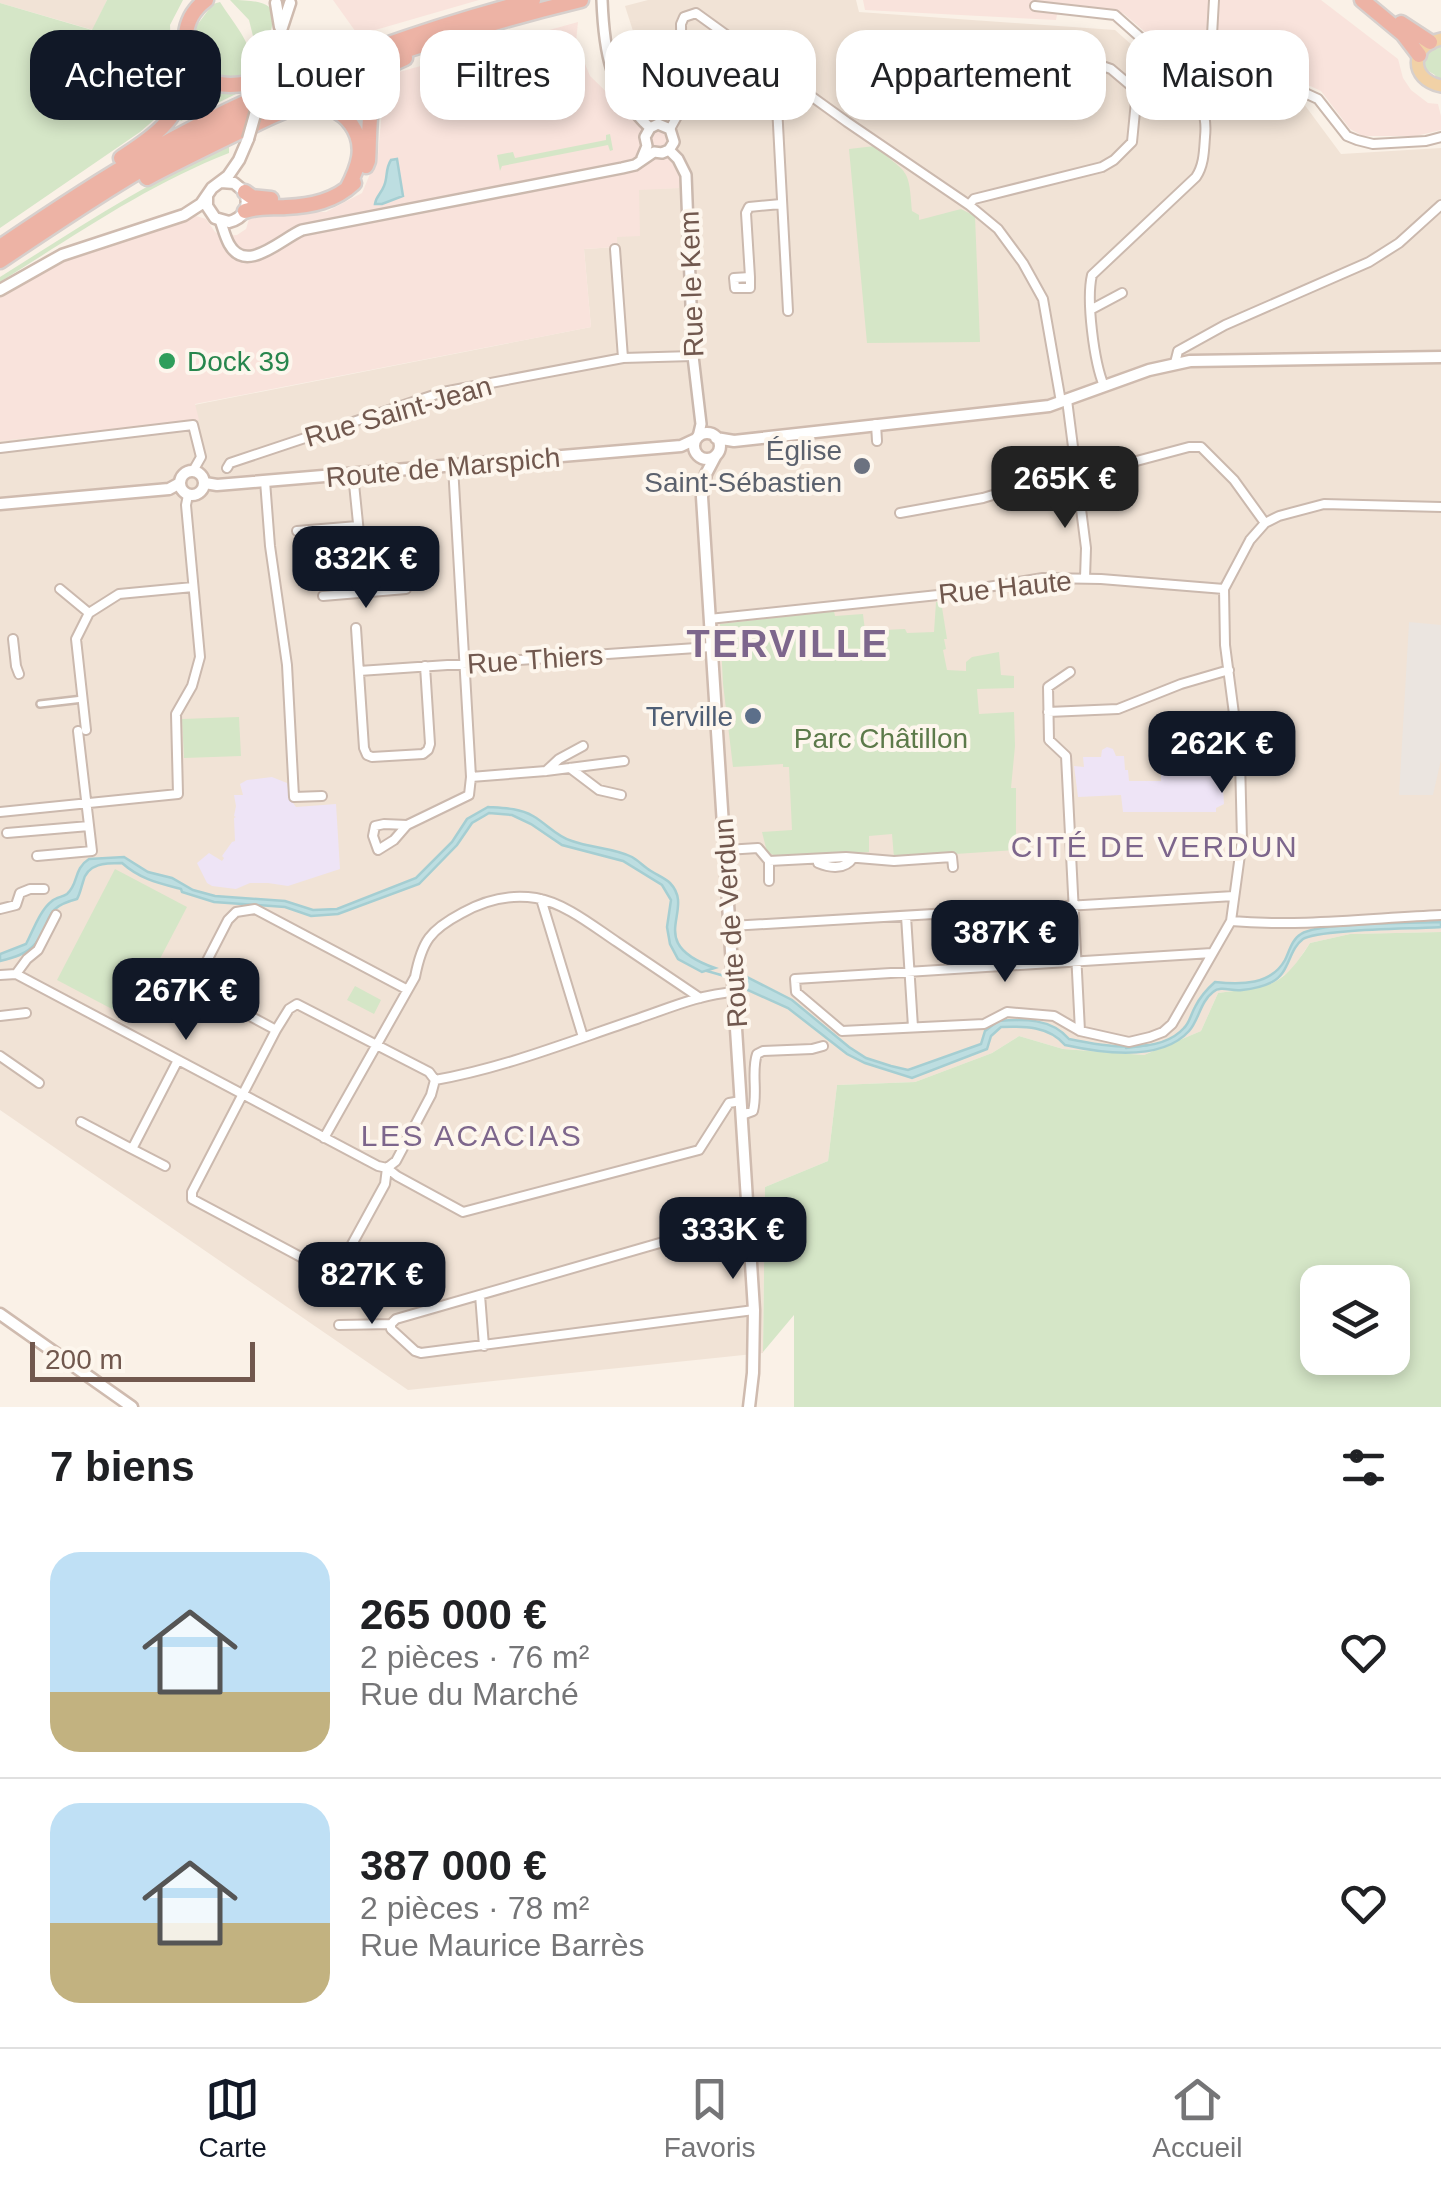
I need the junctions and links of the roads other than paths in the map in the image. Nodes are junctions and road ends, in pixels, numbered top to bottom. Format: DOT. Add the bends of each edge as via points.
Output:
graph roads {
  1 [pos="194,0"];
  2 [pos="206,0"];
  3 [pos="533,0"];
  4 [pos="581,0"];
  5 [pos="1214,0"];
  6 [pos="1362,0"];
  7 [pos="1372,0"];
  8 [pos="292,1"];
  9 [pos="273,2"];
  10 [pos="602,5"];
  11 [pos="1034,6"];
  12 [pos="279,30"];
  13 [pos="281,30"];
  14 [pos="424,30"];
  15 [pos="470,30"];
  16 [pos="680,30"];
  17 [pos="722,30"];
  18 [pos="1132,30"];
  19 [pos="1212,30"];
  20 [pos="420,31"];
  21 [pos="1435,40"];
  22 [pos="420,45"];
  23 [pos="420,49"];
  24 [pos="1418,55"];
  25 [pos="1441,86"];
  26 [pos="1309,95"];
  27 [pos="816,99"];
  28 [pos="254,120"];
  29 [pos="675,120"];
  30 [pos="778,120"];
  31 [pos="1135,120"];
  32 [pos="1206,120"];
  33 [pos="650,128"];
  34 [pos="670,129"];
  35 [pos="1441,137"];
  36 [pos="650,149"];
  37 [pos="670,150"];
  38 [pos="239,160"];
  39 [pos="220,182"];
  40 [pos="88,188"];
  41 [pos="244,190"];
  42 [pos="347,190"];
  43 [pos="208,196"];
  44 [pos="306,204"];
  45 [pos="782,204"];
  46 [pos="969,205"];
  47 [pos="1441,205"];
  48 [pos="69,214"];
  49 [pos="184,215"];
  50 [pos="242,215"];
  51 [pos="218,219"];
  52 [pos="0,247"];
  53 [pos="232,249"];
  54 [pos="614,249"];
  55 [pos="0,262"];
  56 [pos="750,277"];
  57 [pos="0,290"];
  58 [pos="1122,293"];
  59 [pos="1092,309"];
  60 [pos="788,311"];
  61 [pos="693,356"];
  62 [pos="1441,357"];
  63 [pos="623,358"];
  64 [pos="1175,363"];
  65 [pos="1104,386"];
  66 [pos="1064,401"];
  67 [pos="702,424"];
  68 [pos="876,424"];
  69 [pos="714,436"];
  70 [pos="734,441"];
  71 [pos="877,441"];
  72 [pos="698,446"];
  73 [pos="0,448"];
  74 [pos="717,453"];
  75 [pos="453,466"];
  76 [pos="227,468"];
  77 [pos="1077,468"];
  78 [pos="193,471"];
  79 [pos="353,474"];
  80 [pos="706,474"];
  81 [pos="265,481"];
  82 [pos="180,483"];
  83 [pos="204,483"];
  84 [pos="1078,484"];
  85 [pos="188,495"];
  86 [pos="0,504"];
  87 [pos="1441,507"];
  88 [pos="900,513"];
  89 [pos="1265,523"];
  90 [pos="358,526"];
  91 [pos="297,531"];
  92 [pos="1085,578"];
  93 [pos="192,587"];
  94 [pos="60,589"];
  95 [pos="406,589"];
  96 [pos="1224,589"];
  97 [pos="380,591"];
  98 [pos="323,596"];
  99 [pos="90,613"];
  100 [pos="710,618"];
  101 [pos="356,628"];
  102 [pos="13,639"];
  103 [pos="712,647"];
  104 [pos="464,664"];
  105 [pos="425,666"];
  106 [pos="1229,670"];
  107 [pos="358,671"];
  108 [pos="1070,672"];
  109 [pos="19,674"];
  110 [pos="83,699"];
  111 [pos="40,704"];
  112 [pos="1048,712"];
  113 [pos="583,746"];
  114 [pos="624,761"];
  115 [pos="570,768"];
  116 [pos="546,771"];
  117 [pos="471,776"];
  118 [pos="620,795"];
  119 [pos="322,796"];
  120 [pos="87,803"];
  121 [pos="0,812"];
  122 [pos="408,825"];
  123 [pos="89,826"];
  124 [pos="8,833"];
  125 [pos="726,850"];
  126 [pos="37,856"];
  127 [pos="768,861"];
  128 [pos="953,867"];
  129 [pos="770,881"];
  130 [pos="44,889"];
  131 [pos="1234,896"];
  132 [pos="540,899"];
  133 [pos="1074,906"];
  134 [pos="0,910"];
  135 [pos="56,915"];
  136 [pos="1441,915"];
  137 [pos="906,916"];
  138 [pos="1232,921"];
  139 [pos="731,926"];
  140 [pos="1212,953"];
  141 [pos="1078,961"];
  142 [pos="909,972"];
  143 [pos="16,974"];
  144 [pos="2,975"];
  145 [pos="0,986"];
  146 [pos="406,990"];
  147 [pos="735,992"];
  148 [pos="700,998"];
  149 [pos="26,1013"];
  150 [pos="0,1016"];
  151 [pos="913,1027"];
  152 [pos="276,1030"];
  153 [pos="1080,1031"];
  154 [pos="583,1037"];
  155 [pos="375,1045"];
  156 [pos="824,1046"];
  157 [pos="0,1056"];
  158 [pos="178,1060"];
  159 [pos="435,1080"];
  160 [pos="40,1083"];
  161 [pos="243,1095"];
  162 [pos="741,1101"];
  163 [pos="742,1114"];
  164 [pos="81,1122"];
  165 [pos="324,1138"];
  166 [pos="132,1149"];
  167 [pos="165,1166"];
  168 [pos="387,1168"];
  169 [pos="748,1209"];
  170 [pos="480,1295"];
  171 [pos="754,1310"];
  172 [pos="0,1314"];
  173 [pos="391,1324"];
  174 [pos="338,1325"];
  175 [pos="484,1346"];
  176 [pos="132,1407"];
  177 [pos="753,1407"];
  1 -- 40 [label="highway" via="179,26 181,92 173,115"];
  2 -- 14 [label="highway" via="194,10 185,37 192,66 217,84 255,82 408,28"];
  3 -- 14 [label="highway"];
  4 -- 15 [label="highway"];
  5 -- 19 [label="street"];
  6 -- 24 [label="highway"];
  7 -- 21 [label="highway"];
  8 -- 9 [label="main road"];
  8 -- 13 [label="main road"];
  9 -- 12 [label="main road"];
  10 -- 33 [label="street" via="613,76"];
  11 -- 18 [label="street" via="1115,15"];
  16 -- 17 [label="street" via="696,12"];
  20 -- 40 [label="highway" via="230,109"];
  21 -- 24 [label="main road"];
  22 -- 48 [label="highway" via="234,120"];
  23 -- 42 [label="highway" via="384,69 376,84 368,161"];
  24 -- 25 [label="main road" via="1423,78"];
  26 -- 35 [label="street" via="1347,136 1372,144"];
  27 -- 46 [label="street"];
  28 -- 38 [label="main road, bridge"];
  29 -- 34 [label="street"];
  30 -- 45 [label="street"];
  31 -- 46 [label="street" via="1130,145 1108,164"];
  32 -- 59 [label="street" via="1199,173 1096,269"];
  33 -- 34 [label="street"];
  33 -- 36 [label="street"];
  34 -- 37 [label="street"];
  36 -- 37 [label="street"];
  36 -- 53 [label="street" via="622,168 302,230 254,257"];
  37 -- 61 [label="street, Rue le Kem" via="686,175"];
  38 -- 39 [label="main road"];
  38 -- 41 [label="main road"];
  39 -- 41 [label="main road"];
  39 -- 43 [label="main road"];
  40 -- 52 [label="highway"];
  41 -- 44 [label="highway"];
  41 -- 50 [label="main road"];
  42 -- 44 [label="highway"];
  42 -- 48 [label="highway" via="360,156 359,138 339,111 308,105"];
  43 -- 49 [label="main road"];
  43 -- 51 [label="main road"];
  44 -- 50 [label="highway" via="259,206"];
  45 -- 56 [label="street" via="746,212"];
  45 -- 60 [label="street"];
  46 -- 66 [label="street" via="1013,248 1042,299"];
  47 -- 64 [label="street" via="1369,262 1225,325 1178,352"];
  48 -- 55 [label="highway"];
  49 -- 51 [label="main road"];
  49 -- 57 [label="main road" via="62,255"];
  50 -- 51 [label="main road"];
  50 -- 53 [label="street"];
  51 -- 53 [label="street"];
  54 -- 63 [label="street"];
  58 -- 59 [label="street"];
  59 -- 65 [label="street"];
  61 -- 63 [label="street, Rue Saint-Jean"];
  61 -- 67 [label="street, Rue le Kem"];
  62 -- 64 [label="main road, Route de Verdun"];
  63 -- 76 [label="street, Rue Saint-Jean" via="443,392"];
  64 -- 65 [label="main road, Route de Verdun"];
  65 -- 66 [label="main road, Route de Verdun"];
  66 -- 68 [label="main road, Route de Verdun"];
  66 -- 77 [label="street"];
  67 -- 69 [label="street"];
  67 -- 72 [label="street, Rue le Kem"];
  68 -- 70 [label="main road, Route de Verdun"];
  68 -- 71 [label="street"];
  69 -- 70 [label="main road, Route de Verdun"];
  69 -- 72 [label="main road" via="705,434"];
  69 -- 74 [label="main road"];
  70 -- 74 [label="main road, Route de Verdun"];
  72 -- 74 [label="main road" via="709,459"];
  72 -- 75 [label="main road, Route de Marspich"];
  72 -- 80 [label="main road, Route de Verdun"];
  73 -- 78 [label="street" via="193,425 200,457"];
  74 -- 80 [label="main road, Route de Verdun"];
  75 -- 79 [label="main road, Route de Marspich"];
  75 -- 104 [label="street"];
  77 -- 84 [label="street"];
  77 -- 89 [label="street" via="1200,446"];
  78 -- 82 [label="main road"];
  78 -- 83 [label="main road"];
  79 -- 81 [label="main road, Route de Marspich"];
  79 -- 90 [label="street"];
  80 -- 100 [label="main road, Route de Verdun"];
  81 -- 83 [label="main road, Route de Marspich"];
  81 -- 119 [label="street" via="294,797"];
  82 -- 85 [label="main road"];
  82 -- 86 [label="main road"];
  83 -- 85 [label="main road" via="201,492"];
  84 -- 88 [label="street" via="1019,487"];
  84 -- 92 [label="street"];
  85 -- 93 [label="street"];
  87 -- 89 [label="street" via="1324,504"];
  89 -- 96 [label="street"];
  90 -- 91 [label="street"];
  90 -- 97 [label="street" via="358,533 377,543"];
  92 -- 96 [label="street, Rue Haute"];
  92 -- 100 [label="street, Rue Haute"];
  93 -- 99 [label="street" via="119,594"];
  93 -- 120 [label="street" via="200,657 176,714 178,794"];
  94 -- 99 [label="street"];
  95 -- 97 [label="street"];
  96 -- 106 [label="street"];
  97 -- 98 [label="street"];
  99 -- 110 [label="street" via="76,639"];
  100 -- 103 [label="main road, Route de Verdun"];
  101 -- 107 [label="street"];
  102 -- 109 [label="street"];
  103 -- 104 [label="street, Rue Thiers"];
  103 -- 125 [label="main road, Route de Verdun"];
  104 -- 105 [label="street, Rue Thiers"];
  104 -- 117 [label="street"];
  105 -- 107 [label="street, Rue Thiers"];
  105 -- 107 [label="street" via="428,750 372,758 364,748"];
  106 -- 112 [label="street" via="1118,708"];
  106 -- 131 [label="street" via="1242,807"];
  108 -- 112 [label="street" via="1048,687"];
  110 -- 111 [label="street"];
  110 -- 120 [label="street"];
  112 -- 133 [label="street" via="1049,740 1066,756"];
  113 -- 116 [label="street"];
  114 -- 115 [label="street"];
  115 -- 116 [label="street"];
  115 -- 118 [label="street" via="599,790"];
  116 -- 117 [label="street"];
  117 -- 122 [label="street" via="469,795"];
  120 -- 121 [label="street"];
  120 -- 123 [label="street"];
  122 -- 122 [label="street" via="375,826 378,850 394,840"];
  123 -- 124 [label="street"];
  123 -- 126 [label="street" via="92,852"];
  125 -- 127 [label="street" via="758,848"];
  125 -- 139 [label="main road, Route de Verdun"];
  127 -- 128 [label="street" via="952,857"];
  127 -- 129 [label="street"];
  130 -- 134 [label="street" via="20,893 16,905"];
  131 -- 133 [label="street"];
  131 -- 138 [label="street"];
  132 -- 146 [label="street" via="503,897 442,925 420,950"];
  132 -- 148 [label="street" via="575,914"];
  132 -- 154 [label="street"];
  133 -- 137 [label="street"];
  133 -- 141 [label="street"];
  135 -- 143 [label="street"];
  136 -- 138 [label="street"];
  137 -- 139 [label="street"];
  137 -- 142 [label="street"];
  138 -- 140 [label="street"];
  139 -- 147 [label="main road, Route de Verdun"];
  140 -- 141 [label="street"];
  140 -- 153 [label="street" via="1163,1032 1129,1042"];
  141 -- 142 [label="street"];
  141 -- 153 [label="street"];
  142 -- 151 [label="street"];
  142 -- 151 [label="street" via="795,979 796,992 842,1031"];
  143 -- 144 [label="street"];
  143 -- 158 [label="street"];
  144 -- 145 [label="street"];
  146 -- 152 [label="street" via="254,909 236,912 194,986"];
  146 -- 155 [label="street"];
  147 -- 148 [label="street"];
  147 -- 162 [label="main road, Route de Verdun"];
  148 -- 154 [label="street"];
  149 -- 150 [label="street"];
  151 -- 153 [label="street" via="984,1024 1007,1012 1054,1016"];
  152 -- 155 [label="street" via="297,1004"];
  152 -- 161 [label="street"];
  154 -- 159 [label="street"];
  155 -- 159 [label="street"];
  155 -- 165 [label="street"];
  156 -- 163 [label="street" via="757,1054 757,1098 753,1111"];
  157 -- 160 [label="street"];
  158 -- 161 [label="street"];
  158 -- 166 [label="street"];
  159 -- 168 [label="street"];
  161 -- 165 [label="street"];
  161 -- 168 [label="street" via="192,1199 326,1271 338,1268"];
  162 -- 163 [label="main road, Route de Verdun"];
  162 -- 168 [label="street" via="728,1103 699,1150 473,1211 456,1210"];
  163 -- 169 [label="main road, Route de Verdun"];
  164 -- 166 [label="street"];
  165 -- 168 [label="street"];
  166 -- 167 [label="street"];
  169 -- 170 [label="street" via="714,1214 691,1234"];
  169 -- 171 [label="main road, Route de Verdun"];
  170 -- 173 [label="street"];
  170 -- 175 [label="street"];
  171 -- 175 [label="street"];
  171 -- 177 [label="main road, Route de Verdun"];
  172 -- 176 [label="main road"];
  173 -- 174 [label="street"];
  173 -- 175 [label="street" via="421,1353"];
}
